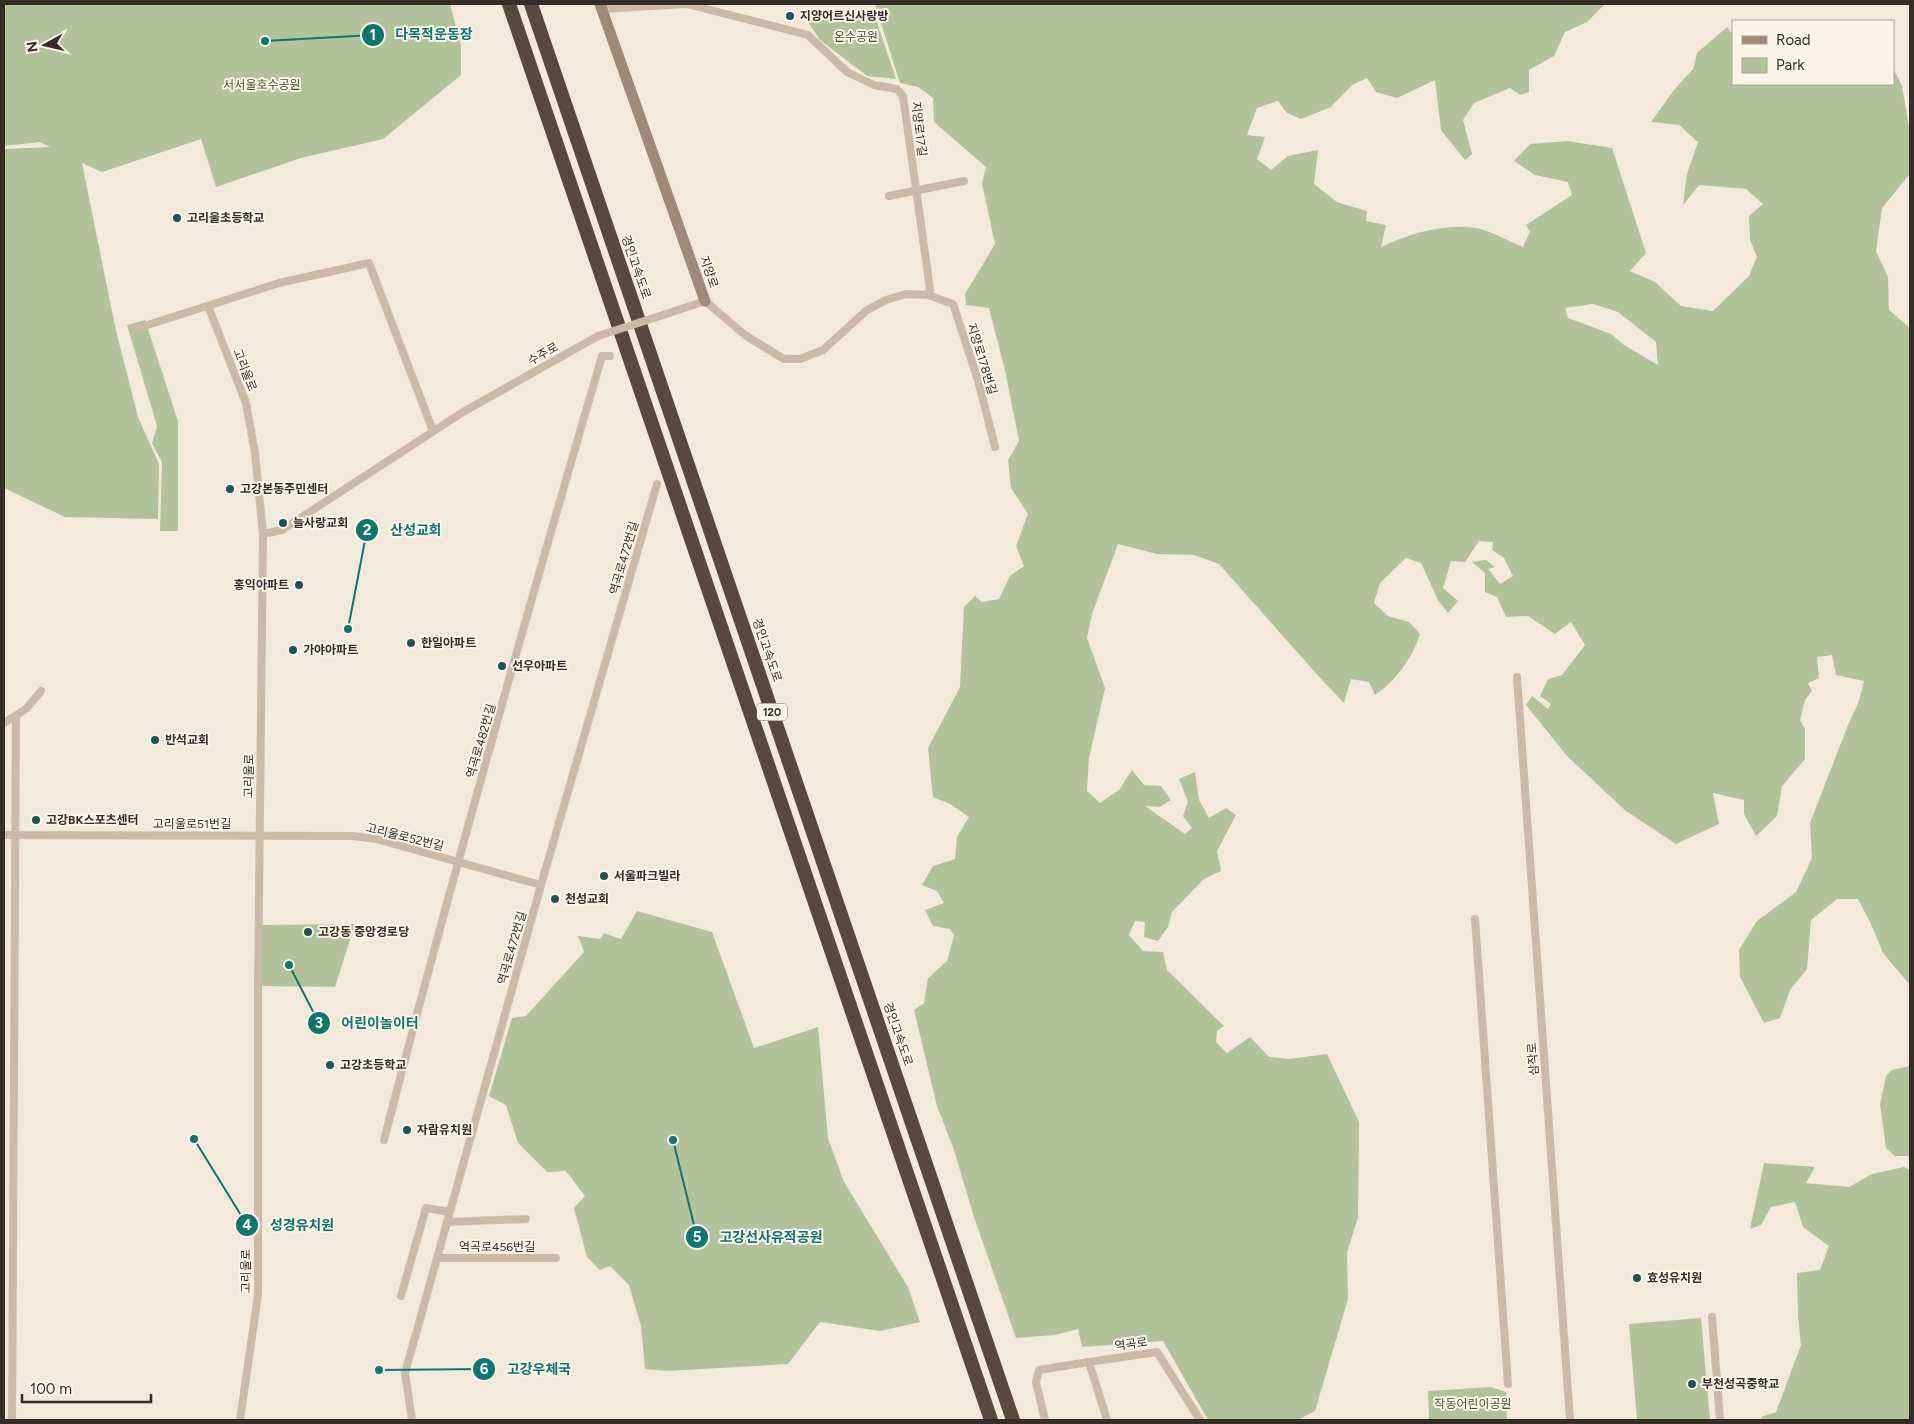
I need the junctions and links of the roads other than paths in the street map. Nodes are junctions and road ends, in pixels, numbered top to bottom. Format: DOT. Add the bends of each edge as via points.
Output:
graph roads {
  1 [pos="509,4"];
  2 [pos="531,4"];
  3 [pos="601,7"];
  4 [pos="964,181"];
  5 [pos="916,192"];
  6 [pos="889,196"];
  7 [pos="928,295"];
  8 [pos="705,301"];
  9 [pos="208,306"];
  10 [pos="135,329"];
  11 [pos="610,356"];
  12 [pos="433,431"];
  13 [pos="995,447"];
  14 [pos="657,484"];
  15 [pos="263,534"];
  16 [pos="1517,677"];
  17 [pos="40,690"];
  18 [pos="16,716"];
  19 [pos="4,723"];
  20 [pos="4,835"];
  21 [pos="15,835"];
  22 [pos="260,836"];
  23 [pos="459,862"];
  24 [pos="542,885"];
  25 [pos="1475,919"];
  26 [pos="384,1140"];
  27 [pos="450,1212"];
  28 [pos="526,1219"];
  29 [pos="448,1222"];
  30 [pos="438,1258"];
  31 [pos="556,1258"];
  32 [pos="401,1296"];
  33 [pos="1712,1317"];
  34 [pos="1089,1362"];
  35 [pos="1508,1384"];
  36 [pos="12,1420"];
  37 [pos="240,1420"];
  38 [pos="412,1420"];
  39 [pos="991,1420"];
  40 [pos="1013,1420"];
  41 [pos="1044,1420"];
  42 [pos="1107,1420"];
  43 [pos="1200,1420"];
  44 [pos="1570,1420"];
  45 [pos="1720,1420"];
  1 -- 39 [label="highway, 120"];
  2 -- 40 [label="highway, 경인고속도로 / 120"];
  3 -- 5 [label="street, 지양로17길" via="687,4 808,35 847,72 874,85 897,88 903,96"];
  3 -- 8 [label="street, 지양로"];
  4 -- 5 [label="street"];
  5 -- 6 [label="street"];
  5 -- 7 [label="street, 지양로17길" via="930,289"];
  7 -- 8 [label="street, 지양로" via="906,294 886,300 867,310 823,350 800,359 784,359 745,335"];
  7 -- 13 [label="street, 지양로178번길" via="953,304 978,380"];
  8 -- 12 [label="street, 수주로, bridge" via="598,336"];
  9 -- 10 [label="street"];
  9 -- 12 [label="street" via="279,283 369,263"];
  9 -- 15 [label="street, 고리울로" via="246,404 255,453"];
  11 -- 23 [label="street, 역곡로482번길" via="602,356"];
  12 -- 15 [label="street, 수주로" via="282,530"];
  14 -- 24 [label="street, 역곡로472번길"];
  15 -- 22 [label="street, 고리울로"];
  16 -- 44 [label="street, 삼작로"];
  17 -- 18 [label="street" via="26,709"];
  18 -- 19 [label="street"];
  18 -- 21 [label="street"];
  20 -- 21 [label="street, 고리울로51번길"];
  21 -- 22 [label="street, 고리울로51번길"];
  21 -- 36 [label="street"];
  22 -- 23 [label="street, 고리울로52번길" via="376,839"];
  22 -- 37 [label="street, 고리울로" via="258,1295"];
  23 -- 24 [label="street, 고리울로52번길"];
  23 -- 26 [label="street, 역곡로482번길"];
  24 -- 27 [label="street, 역곡로472번길"];
  25 -- 35 [label="street"];
  27 -- 29 [label="street, 역곡로472번길"];
  27 -- 32 [label="street" via="426,1208"];
  28 -- 29 [label="street, 역곡로456번길"];
  29 -- 30 [label="street, 역곡로472번길"];
  30 -- 31 [label="street, 역곡로456번길"];
  30 -- 38 [label="street, 역곡로472번길" via="406,1373"];
  33 -- 45 [label="street"];
  34 -- 41 [label="street" via="1039,1370 1036,1382"];
  34 -- 42 [label="street"];
  34 -- 43 [label="street, 역곡로" via="1157,1352"];
}
